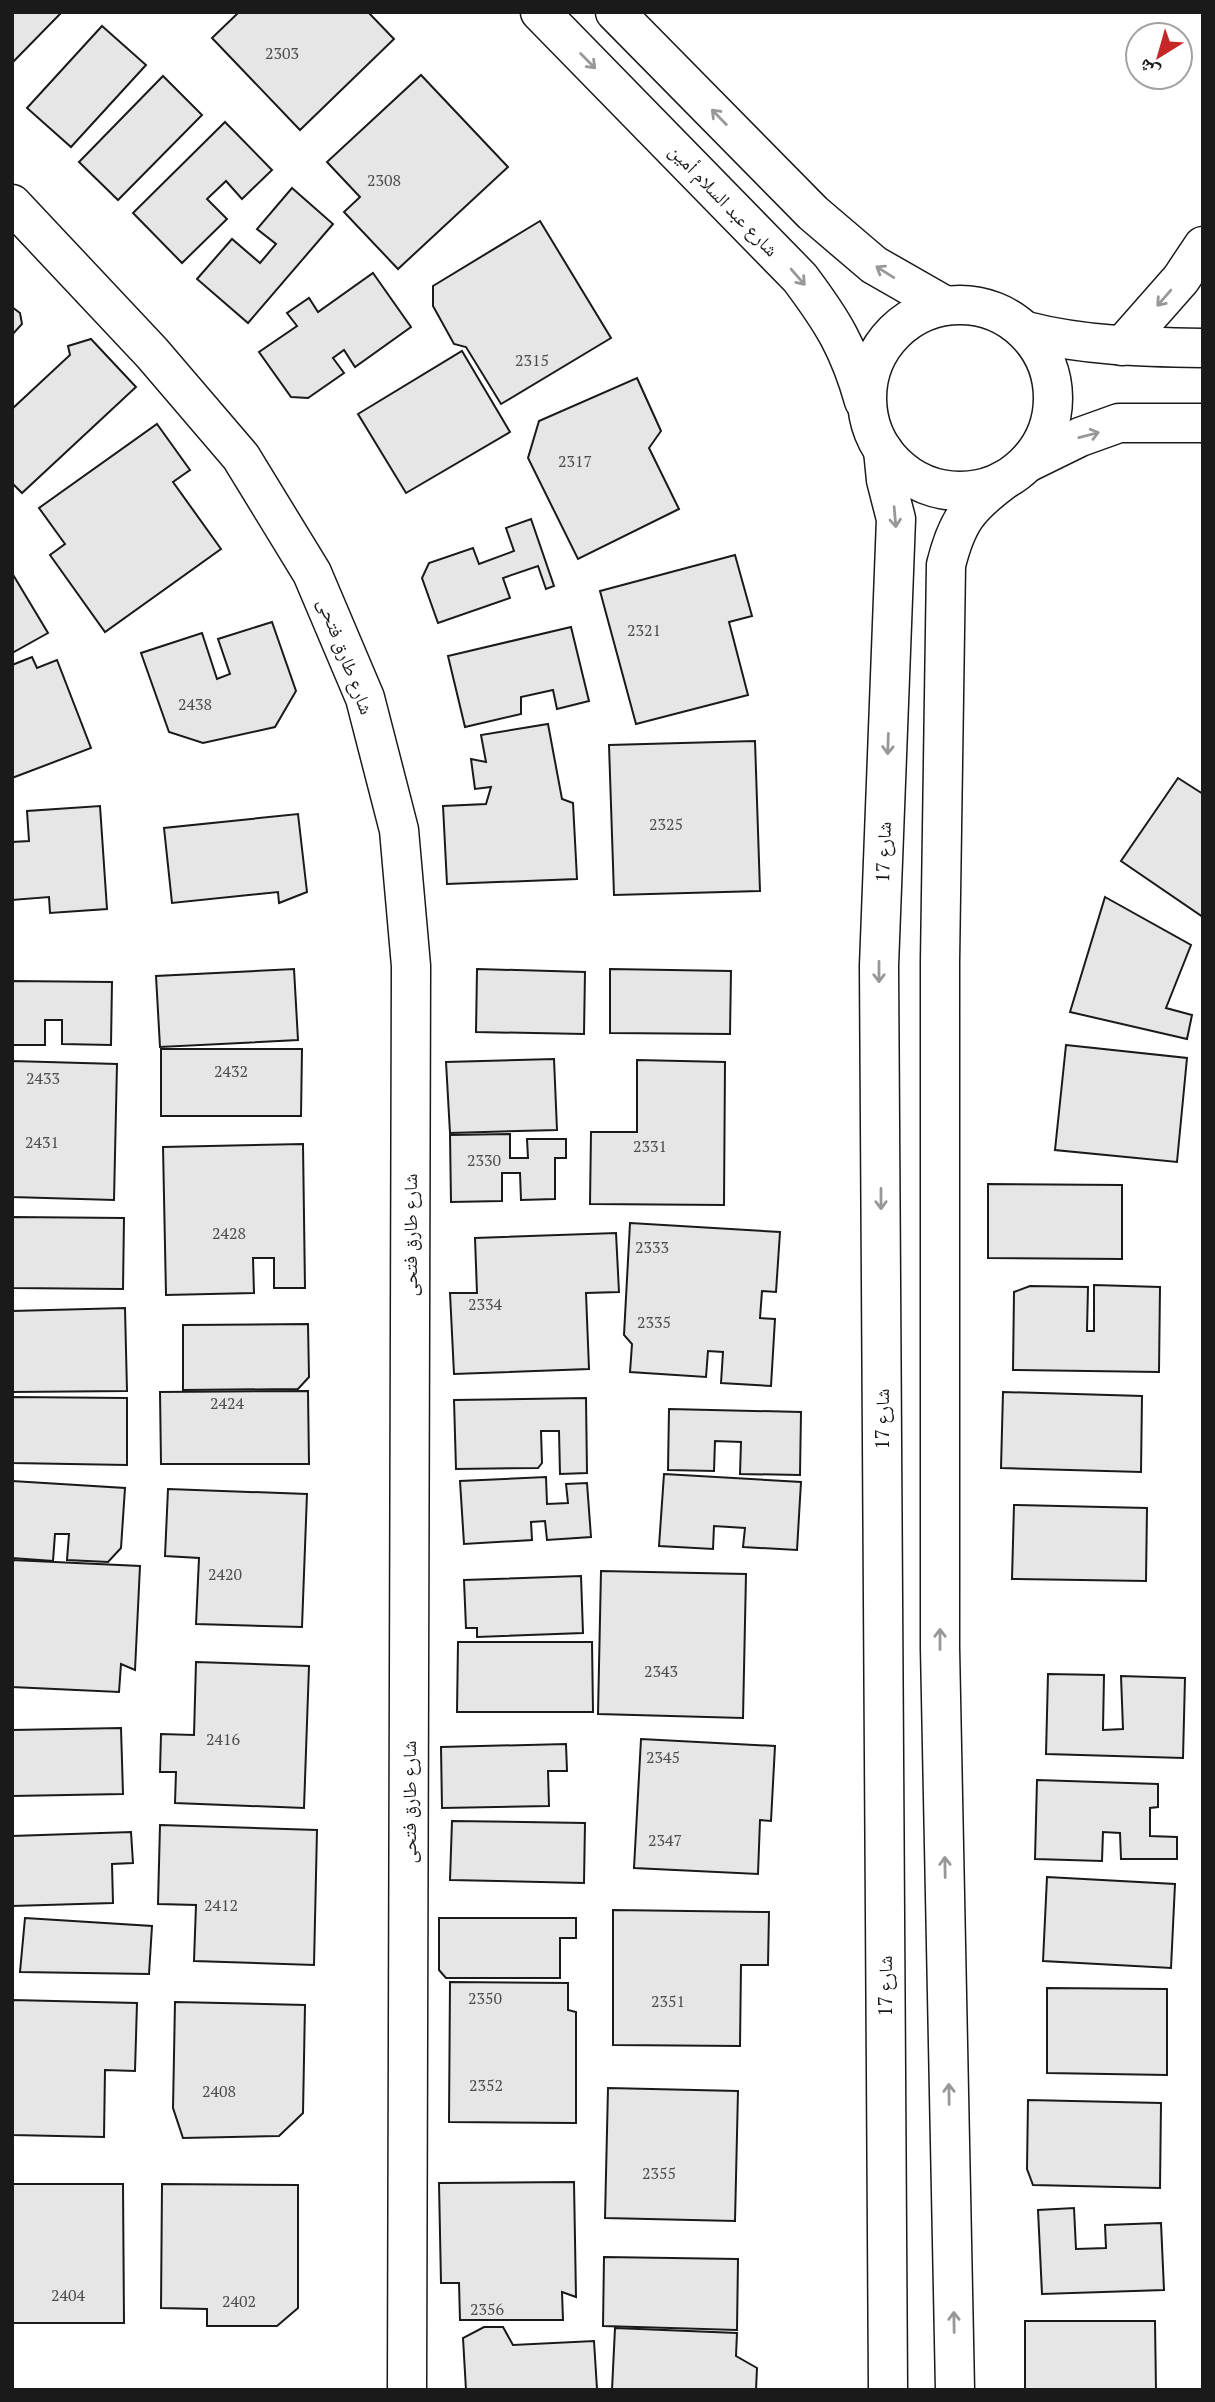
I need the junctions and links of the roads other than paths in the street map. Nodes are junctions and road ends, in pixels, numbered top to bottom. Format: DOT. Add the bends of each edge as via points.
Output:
graph roads {
  1 [pos="540,12"];
  2 [pos="615,12"];
  3 [pos="12,204"];
  4 [pos="1203,246"];
  5 [pos="944,305"];
  6 [pos="1026,331"];
  7 [pos="1122,346"];
  8 [pos="1203,348"];
  9 [pos="868,414"];
  10 [pos="1203,423"];
  11 [pos="883,450"];
  12 [pos="1016,472"];
  13 [pos="407,2390"];
  14 [pos="888,2390"];
  15 [pos="955,2390"];
  1 -- 9 [label="street, شارع عبد السلام أمين, one-way" via="800,278 835,326 852,359"];
  5 -- 2 [label="street, one-way" via="874,265 813,213"];
  3 -- 13 [label="street, شارع طارق فتحى" via="241,457 312,573 365,698 399,830 411,965"];
  4 -- 7 [label="street, one-way" via="1181,279"];
  5 -- 6 [label="street" via="974,305 1002,314"];
  5 -- 9 [label="street" via="916,314 881,348 867,384"];
  6 -- 7 [label="street" via="1067,341"];
  6 -- 12 [label="street" via="1043,354 1053,382 1053,412 1044,440"];
  7 -- 8 [label="street"];
  9 -- 11 [label="street"];
  12 -- 10 [label="street, one-way" via="1080,437 1119,423"];
  11 -- 12 [label="street" via="902,471 951,491 978,490"];
  11 -- 14 [label="street, شارع 17, one-way" via="896,519 879,966"];
  15 -- 12 [label="street, one-way" via="940,1648 940,961 946,565 955,529 964,516 975,502"];
}
